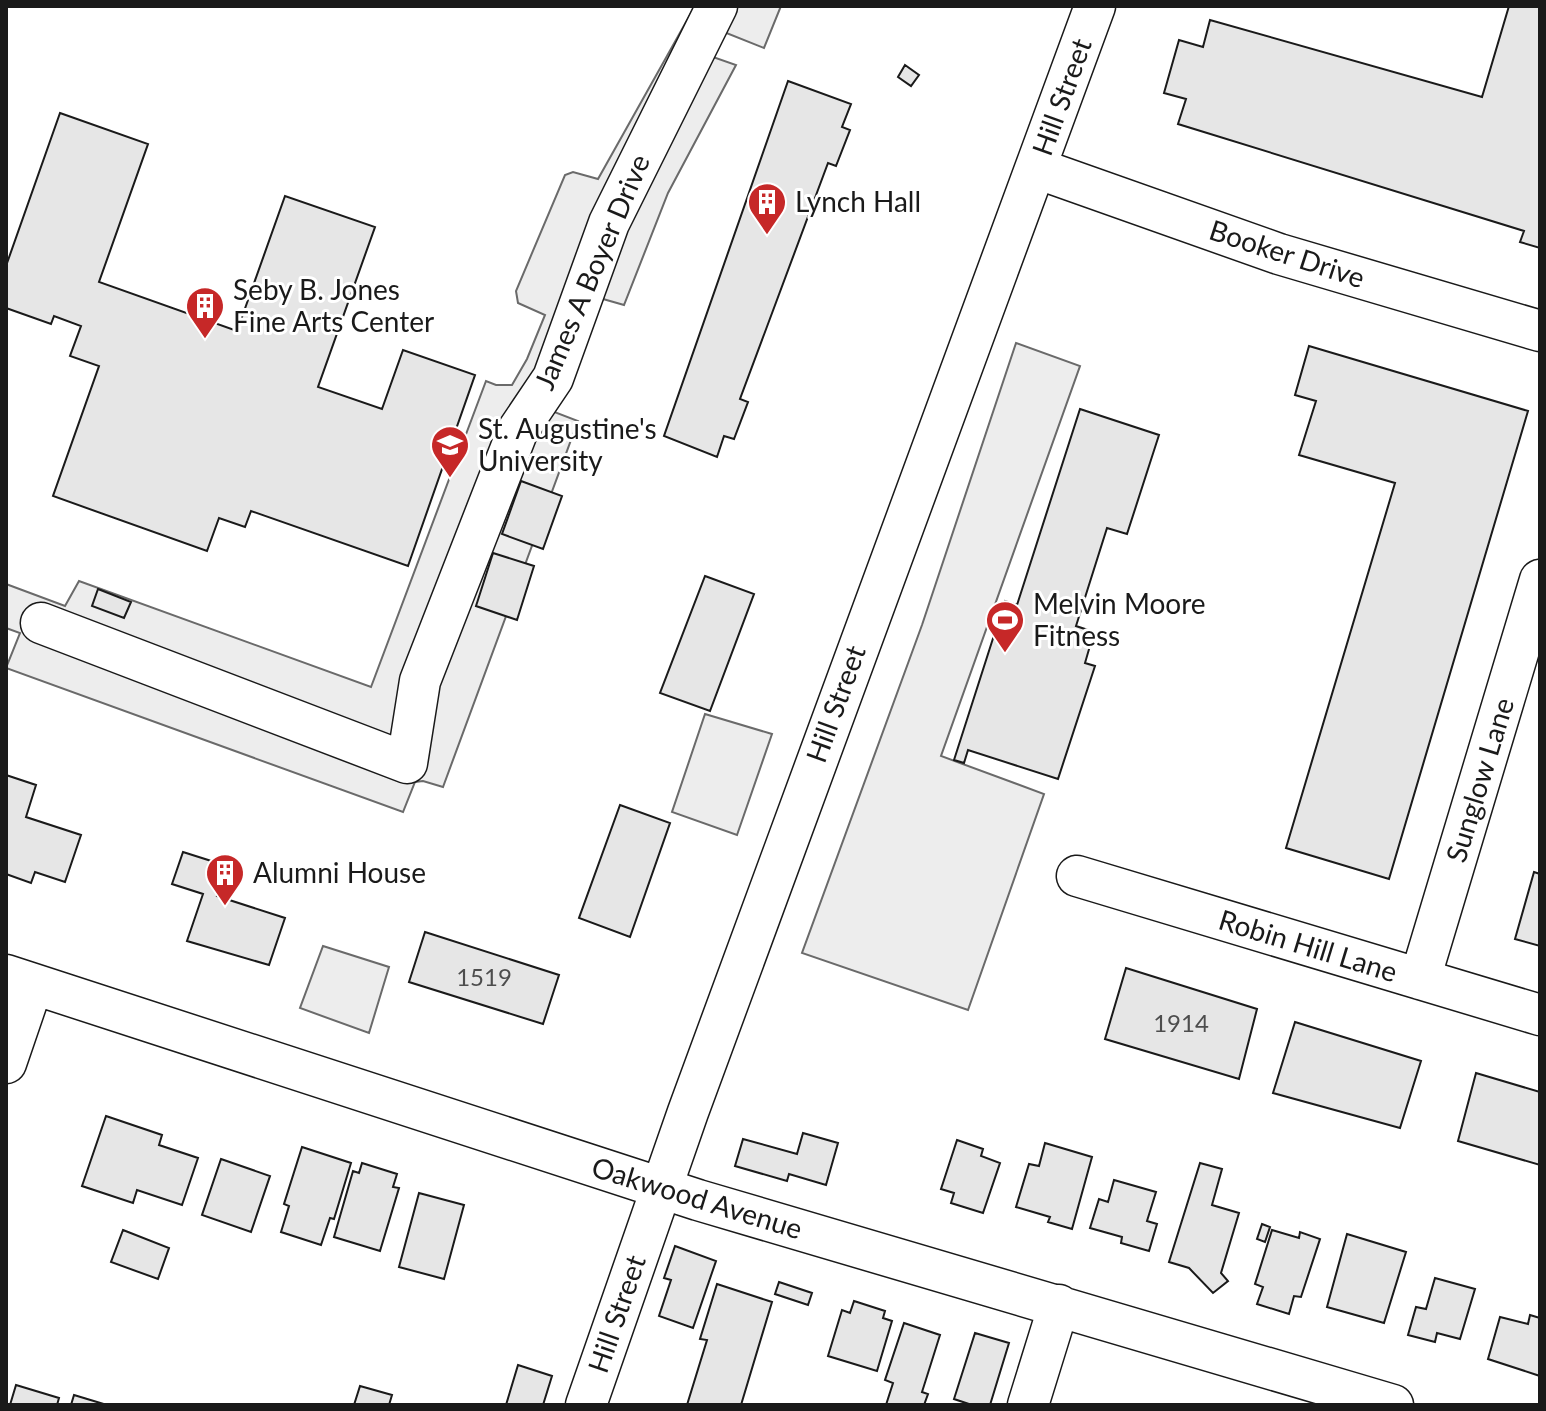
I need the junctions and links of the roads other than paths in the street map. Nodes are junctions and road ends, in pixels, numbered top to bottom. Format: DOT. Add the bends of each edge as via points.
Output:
graph roads {
  1 [pos="717,6"];
  2 [pos="1095,6"];
  3 [pos="1036,168"];
  4 [pos="1540,331"];
  5 [pos="1539,588"];
  6 [pos="41,623"];
  7 [pos="1077,876"];
  8 [pos="1420,979"];
  9 [pos="19,980"];
  10 [pos="1540,1015"];
  11 [pos="6,1063"];
  12 [pos="661,1188"];
  13 [pos="1059,1305"];
  14 [pos="586,1405"];
  15 [pos="1028,1405"];
  16 [pos="1393,1405"];
  1 -- 6 [label="street, James A Boyer Drive" via="609,223 553,378 518,430 420,681 407,763"];
  2 -- 3 [label="street, Hill Street"];
  3 -- 4 [label="street, Booker Drive" via="1279,254"];
  3 -- 12 [label="street, Hill Street"];
  5 -- 8 [label="street, Sunglow Lane"];
  7 -- 8 [label="street, Robin Hill Lane"];
  8 -- 10 [label="street, Robin Hill Lane"];
  9 -- 11 [label="street"];
  9 -- 12 [label="street, Oakwood Avenue"];
  12 -- 13 [label="street, Oakwood Avenue"];
  12 -- 14 [label="street, Hill Street"];
  13 -- 15 [label="street"];
  13 -- 16 [label="street, Oakwood Avenue"];
}
